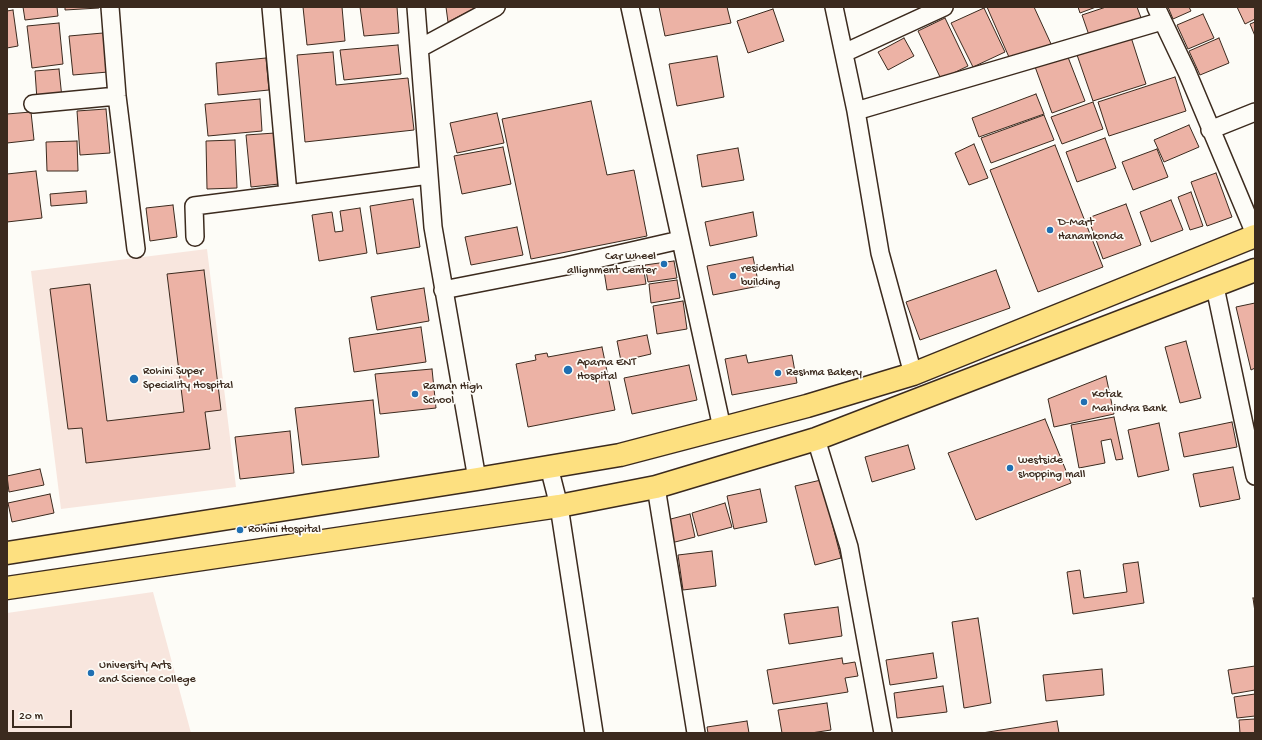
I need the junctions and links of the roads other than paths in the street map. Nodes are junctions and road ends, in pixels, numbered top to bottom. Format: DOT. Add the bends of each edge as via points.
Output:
graph roads {
  1 [pos="110,7"];
  2 [pos="271,7"];
  3 [pos="416,7"];
  4 [pos="496,7"];
  5 [pos="630,7"];
  6 [pos="834,7"];
  7 [pos="944,7"];
  8 [pos="1159,14"];
  9 [pos="420,48"];
  10 [pos="844,53"];
  11 [pos="118,96"];
  12 [pos="33,104"];
  13 [pos="856,111"];
  14 [pos="1255,112"];
  15 [pos="1210,130"];
  16 [pos="429,175"];
  17 [pos="288,194"];
  18 [pos="1255,235"];
  19 [pos="195,237"];
  20 [pos="680,240"];
  21 [pos="136,249"];
  22 [pos="1255,270"];
  23 [pos="1215,287"];
  24 [pos="443,290"];
  25 [pos="913,374"];
  26 [pos="722,428"];
  27 [pos="816,440"];
  28 [pos="549,467"];
  29 [pos="1255,476"];
  30 [pos="477,479"];
  31 [pos="656,487"];
  32 [pos="559,506"];
  33 [pos="7,553"];
  34 [pos="7,588"];
  35 [pos="594,733"];
  36 [pos="696,733"];
  37 [pos="883,733"];
  1 -- 11 [label="street"];
  2 -- 17 [label="street"];
  3 -- 9 [label="street"];
  4 -- 9 [label="street"];
  5 -- 20 [label="street"];
  6 -- 10 [label="street"];
  7 -- 10 [label="street"];
  8 -- 13 [label="street"];
  8 -- 15 [label="street" via="1187,72"];
  9 -- 16 [label="street"];
  10 -- 13 [label="street"];
  11 -- 12 [label="street"];
  11 -- 21 [label="street"];
  13 -- 25 [label="street" via="880,253"];
  14 -- 15 [label="street"];
  15 -- 18 [label="street"];
  16 -- 17 [label="street"];
  16 -- 24 [label="street" via="433,226"];
  17 -- 19 [label="street" via="194,206"];
  18 -- 25 [label="main road"];
  20 -- 24 [label="street"];
  20 -- 26 [label="street"];
  22 -- 23 [label="main road"];
  23 -- 27 [label="main road"];
  23 -- 29 [label="street"];
  24 -- 30 [label="street"];
  25 -- 26 [label="main road"];
  26 -- 28 [label="main road" via="620,455"];
  27 -- 31 [label="main road"];
  27 -- 37 [label="street" via="849,547"];
  28 -- 30 [label="main road"];
  28 -- 32 [label="street"];
  30 -- 33 [label="main road"];
  31 -- 32 [label="main road"];
  31 -- 36 [label="street"];
  32 -- 34 [label="main road"];
  32 -- 35 [label="street"];
}
